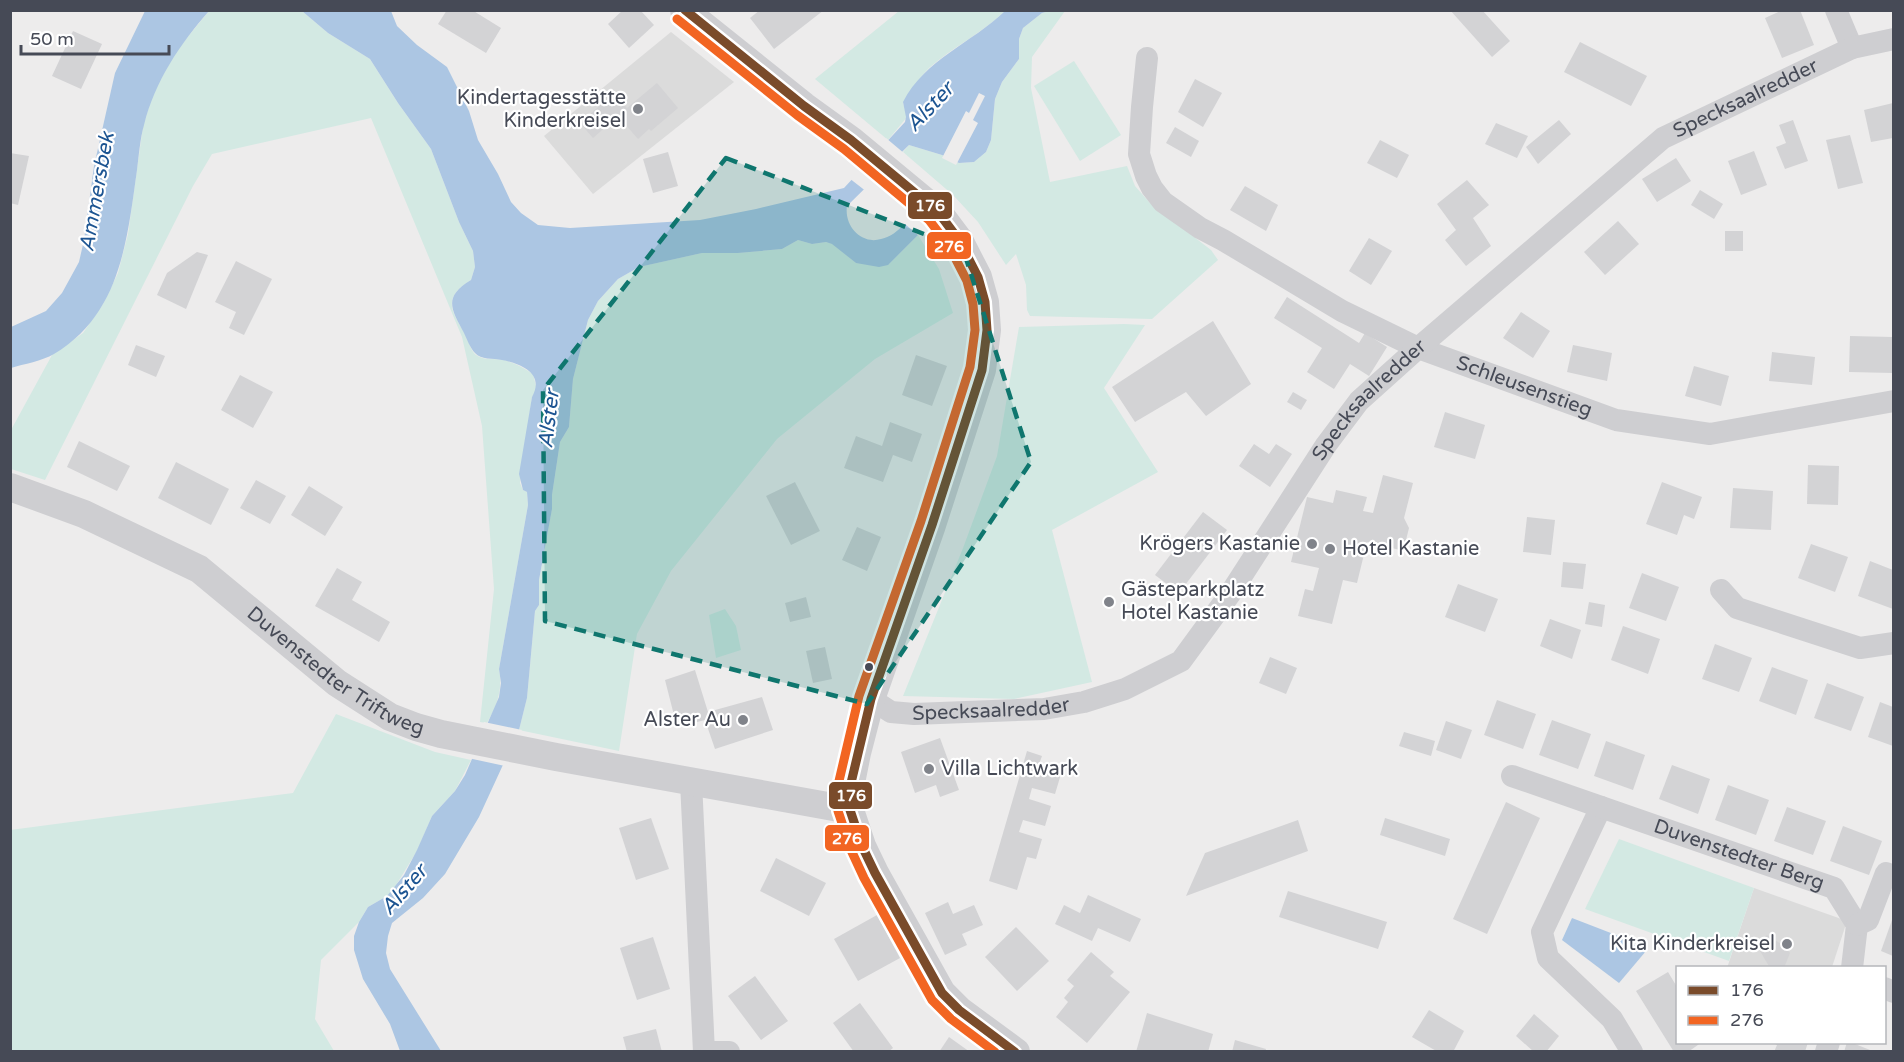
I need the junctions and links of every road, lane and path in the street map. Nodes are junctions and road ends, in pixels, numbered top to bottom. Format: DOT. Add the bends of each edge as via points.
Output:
graph roads {
  1 [pos="684,10"];
  2 [pos="1836,10"];
  3 [pos="1893,39"];
  4 [pos="1852,48"];
  5 [pos="1147,58"];
  6 [pos="1418,348"];
  7 [pos="1893,401"];
  8 [pos="10,487"];
  9 [pos="1721,590"];
  10 [pos="1893,643"];
  11 [pos="872,699"];
  12 [pos="1512,776"];
  13 [pos="691,782"];
  14 [pos="1601,807"];
  15 [pos="850,810"];
  16 [pos="1893,876"];
  17 [pos="1857,925"];
  18 [pos="1852,966"];
  19 [pos="704,1052"];
  20 [pos="711,1052"];
  21 [pos="729,1052"];
  22 [pos="1016,1052"];
  23 [pos="1632,1052"];
  1 -- 11 [label="street" via="938,212 959,240 978,277 985,302 986,352 982,370"];
  2 -- 4 [label="street"];
  3 -- 4 [label="street, Specksaalredder"];
  4 -- 6 [label="street, Specksaalredder" via="1663,138"];
  5 -- 6 [label="street, Schleusenstieg" via="1139,154 1152,189 1163,201 1200,228 1342,311"];
  6 -- 7 [label="street, Schleusenstieg" via="1616,420 1710,434"];
  6 -- 11 [label="street, Specksaalredder" via="1359,401 1332,436 1181,662 1125,688 1084,702 1044,709 914,714 891,712"];
  8 -- 13 [label="street, Duvenstedter Triftweg" via="84,514 199,569 337,682 390,717 441,734"];
  9 -- 10 [label="street" via="1737,608 1860,648"];
  11 -- 15 [label="street" via="851,783"];
  12 -- 14 [label="street, Duvenstedter Berg"];
  13 -- 15 [label="street, Duvenstedter Triftweg"];
  13 -- 19 [label="street"];
  14 -- 17 [label="street, Duvenstedter Berg" via="1834,888"];
  14 -- 23 [label="street" via="1542,932 1548,958 1612,1019"];
  15 -- 22 [label="street" via="874,873 942,993"];
  16 -- 17 [label="street" via="1886,873 1868,920"];
  17 -- 18 [label="street"];
  20 -- 21 [label="street"];
}
